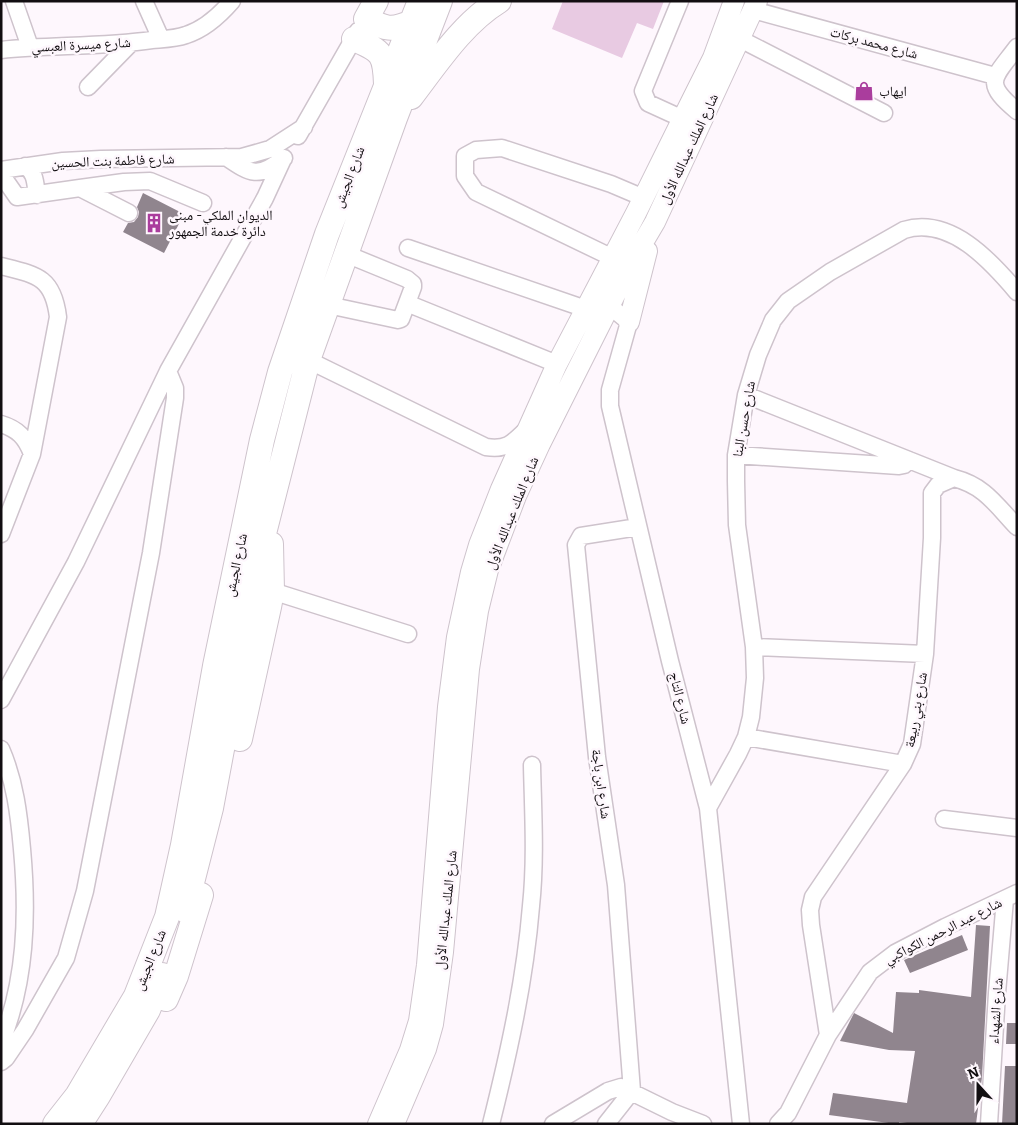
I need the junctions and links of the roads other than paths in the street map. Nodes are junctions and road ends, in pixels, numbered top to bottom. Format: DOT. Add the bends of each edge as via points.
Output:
graph roads {
  1 [pos="14,1"];
  2 [pos="144,1"];
  3 [pos="232,1"];
  4 [pos="440,1"];
  5 [pos="499,1"];
  6 [pos="680,1"];
  7 [pos="734,1"];
  8 [pos="755,5"];
  9 [pos="370,10"];
  10 [pos="416,11"];
  11 [pos="161,39"];
  12 [pos="354,39"];
  13 [pos="740,39"];
  14 [pos="132,43"];
  15 [pos="30,47"];
  16 [pos="1017,47"];
  17 [pos="1,50"];
  18 [pos="995,76"];
  19 [pos="386,84"];
  20 [pos="88,87"];
  21 [pos="1017,111"];
  22 [pos="884,113"];
  23 [pos="395,118"];
  24 [pos="683,120"];
  25 [pos="304,127"];
  26 [pos="226,158"];
  27 [pos="283,159"];
  28 [pos="25,166"];
  29 [pos="1,170"];
  30 [pos="1,174"];
  31 [pos="80,188"];
  32 [pos="37,195"];
  33 [pos="644,198"];
  34 [pos="203,204"];
  35 [pos="129,213"];
  36 [pos="655,222"];
  37 [pos="408,248"];
  38 [pos="346,254"];
  39 [pos="613,258"];
  40 [pos="1,266"];
  41 [pos="1017,292"];
  42 [pos="590,301"];
  43 [pos="328,305"];
  44 [pos="414,306"];
  45 [pos="610,307"];
  46 [pos="629,322"];
  47 [pos="308,360"];
  48 [pos="557,364"];
  49 [pos="168,370"];
  50 [pos="746,395"];
  51 [pos="1,424"];
  52 [pos="528,429"];
  53 [pos="32,454"];
  54 [pos="736,455"];
  55 [pos="909,460"];
  56 [pos="954,478"];
  57 [pos="271,504"];
  58 [pos="638,527"];
  59 [pos="1017,527"];
  60 [pos="1,534"];
  61 [pos="272,591"];
  62 [pos="408,634"];
  63 [pos="754,647"];
  64 [pos="925,654"];
  65 [pos="1,700"];
  66 [pos="746,736"];
  67 [pos="3,754"];
  68 [pos="532,764"];
  69 [pos="903,764"];
  70 [pos="1,783"];
  71 [pos="708,808"];
  72 [pos="944,818"];
  73 [pos="1017,828"];
  74 [pos="1013,892"];
  75 [pos="14,1002"];
  76 [pos="1,1017"];
  77 [pos="828,1035"];
  78 [pos="1,1043"];
  79 [pos="1,1062"];
  80 [pos="632,1091"];
  81 [pos="56,1124"];
  82 [pos="80,1124"];
  83 [pos="96,1124"];
  84 [pos="378,1124"];
  85 [pos="394,1124"];
  86 [pos="491,1124"];
  87 [pos="554,1124"];
  88 [pos="606,1124"];
  89 [pos="703,1124"];
  90 [pos="741,1124"];
  91 [pos="778,1124"];
  92 [pos="989,1124"];
  1 -- 15 [label="street"];
  2 -- 11 [label="street"];
  3 -- 11 [label="street, شارع ميسرة العبسي" via="205,26 186,35"];
  4 -- 23 [label="highway, شارع الجيش"];
  5 -- 23 [label="highway" via="462,34"];
  6 -- 24 [label="street" via="643,91 648,103"];
  7 -- 24 [label="main road, شارع الملك عبدالله الأول" via="713,58"];
  8 -- 13 [label="main road, شارع الملك عبدالله الأول"];
  8 -- 18 [label="street, شارع محمد بركات"];
  9 -- 10 [label="highway" via="389,29 398,28"];
  9 -- 12 [label="street, شارع فاطمة بنت الحسين"];
  10 -- 19 [label="highway, شارع الجيش"];
  11 -- 14 [label="street, شارع ميسرة العبسي"];
  12 -- 19 [label="highway" via="382,57"];
  12 -- 25 [label="street, شارع فاطمة بنت الحسين"];
  13 -- 22 [label="street"];
  13 -- 36 [label="main road, شارع الملك عبدالله الأول"];
  14 -- 15 [label="street, شارع ميسرة العبسي"];
  14 -- 20 [label="street"];
  15 -- 17 [label="street, شارع ميسرة العبسي"];
  16 -- 18 [label="street"];
  18 -- 21 [label="street" via="996,91"];
  19 -- 81 [label="highway, شارع الجيش" via="307,290 262,440 168,917 128,1011 77,1096"];
  23 -- 38 [label="highway, شارع الجيش"];
  24 -- 33 [label="main road, شارع الملك عبدالله الأول"];
  25 -- 26 [label="street, شارع فاطمة بنت الحسين" via="270,149"];
  25 -- 27 [label="street, شارع فاطمة بنت الحسين"];
  26 -- 27 [label="street, شارع فاطمة بنت الحسين" via="251,172 260,172"];
  26 -- 28 [label="street, شارع فاطمة بنت الحسين" via="101,159"];
  27 -- 49 [label="street"];
  28 -- 29 [label="street, شارع فاطمة بنت الحسين"];
  28 -- 32 [label="street" via="34,176"];
  30 -- 32 [label="street" via="17,197"];
  31 -- 32 [label="street"];
  31 -- 34 [label="street" via="150,181"];
  31 -- 35 [label="street"];
  33 -- 39 [label="main road, شارع الملك عبدالله الأول"];
  33 -- 39 [label="street" via="502,148 476,150 465,156 465,176 476,192"];
  36 -- 45 [label="main road, شارع الملك عبدالله الأول"];
  36 -- 46 [label="main road"];
  37 -- 42 [label="street"];
  38 -- 43 [label="highway, شارع الجيش"];
  38 -- 43 [label="street" via="407,279 413,287 398,320"];
  39 -- 42 [label="main road, شارع الملك عبدالله الأول"];
  40 -- 53 [label="street" via="40,278 50,288 56,302 56,334"];
  41 -- 50 [label="street, شارع حسن البنا" via="986,258 958,238 934,228 914,226 830,272 788,301 773,320"];
  42 -- 45 [label="street"];
  42 -- 48 [label="main road, شارع الملك عبدالله الأول"];
  43 -- 47 [label="highway, شارع الجيش"];
  44 -- 48 [label="street"];
  45 -- 46 [label="street"];
  45 -- 85 [label="main road, شارع الملك عبدالله الأول" via="532,461 488,570 469,669 443,952 433,1024 426,1049"];
  46 -- 58 [label="street, شارع التاج" via="610,390 610,406"];
  47 -- 52 [label="street" via="486,447 505,447"];
  47 -- 57 [label="highway, شارع الجيش"];
  48 -- 52 [label="main road, شارع الملك عبدالله الأول"];
  49 -- 65 [label="street" via="76,562"];
  49 -- 79 [label="street" via="175,398 151,553 85,891 66,958 25,1030"];
  50 -- 54 [label="street, شارع حسن البنا"];
  50 -- 55 [label="street"];
  51 -- 53 [label="street" via="22,434"];
  52 -- 84 [label="main road, شارع الملك عبدالله الأول" via="490,514 464,601 448,706 424,996 410,1050"];
  53 -- 60 [label="street"];
  54 -- 55 [label="street" via="899,466"];
  54 -- 63 [label="street, شارع حسن البنا" via="737,525"];
  55 -- 56 [label="street"];
  56 -- 59 [label="street" via="978,487"];
  56 -- 64 [label="street, شارع بني ربيعة" via="938,485 932,493"];
  57 -- 61 [label="highway"];
  57 -- 82 [label="highway, شارع الجيش" via="211,808 184,913 148,1010"];
  58 -- 71 [label="street, شارع التاج"];
  58 -- 80 [label="street, شارع ابن باجة" via="581,536 576,545 597,757 616,885"];
  61 -- 62 [label="street"];
  61 -- 83 [label="highway" via="213,859 176,976 140,1056"];
  63 -- 64 [label="street"];
  63 -- 66 [label="street, شارع حسن البنا" via="755,678"];
  64 -- 69 [label="street, شارع بني ربيعة" via="912,744"];
  66 -- 69 [label="street"];
  66 -- 71 [label="street, شارع حسن البنا"];
  67 -- 70 [label="street"];
  67 -- 75 [label="street" via="16,794 25,884 23,955"];
  68 -- 86 [label="street" via="532,886 527,949"];
  69 -- 77 [label="street, شارع بني ربيعة" via="811,903 811,925"];
  71 -- 90 [label="street, شارع التاج"];
  72 -- 73 [label="street"];
  74 -- 77 [label="street, شارع عبد الرحمن الكواكبي" via="895,953 880,964 861,984"];
  74 -- 92 [label="street, شارع الشهداء" via="997,993"];
  75 -- 76 [label="street"];
  75 -- 78 [label="street"];
  77 -- 91 [label="street, شارع عبد الرحمن الكواكبي" via="788,1113"];
  80 -- 87 [label="street" via="621,1087 608,1091"];
  80 -- 88 [label="street"];
  80 -- 89 [label="street"];
}
